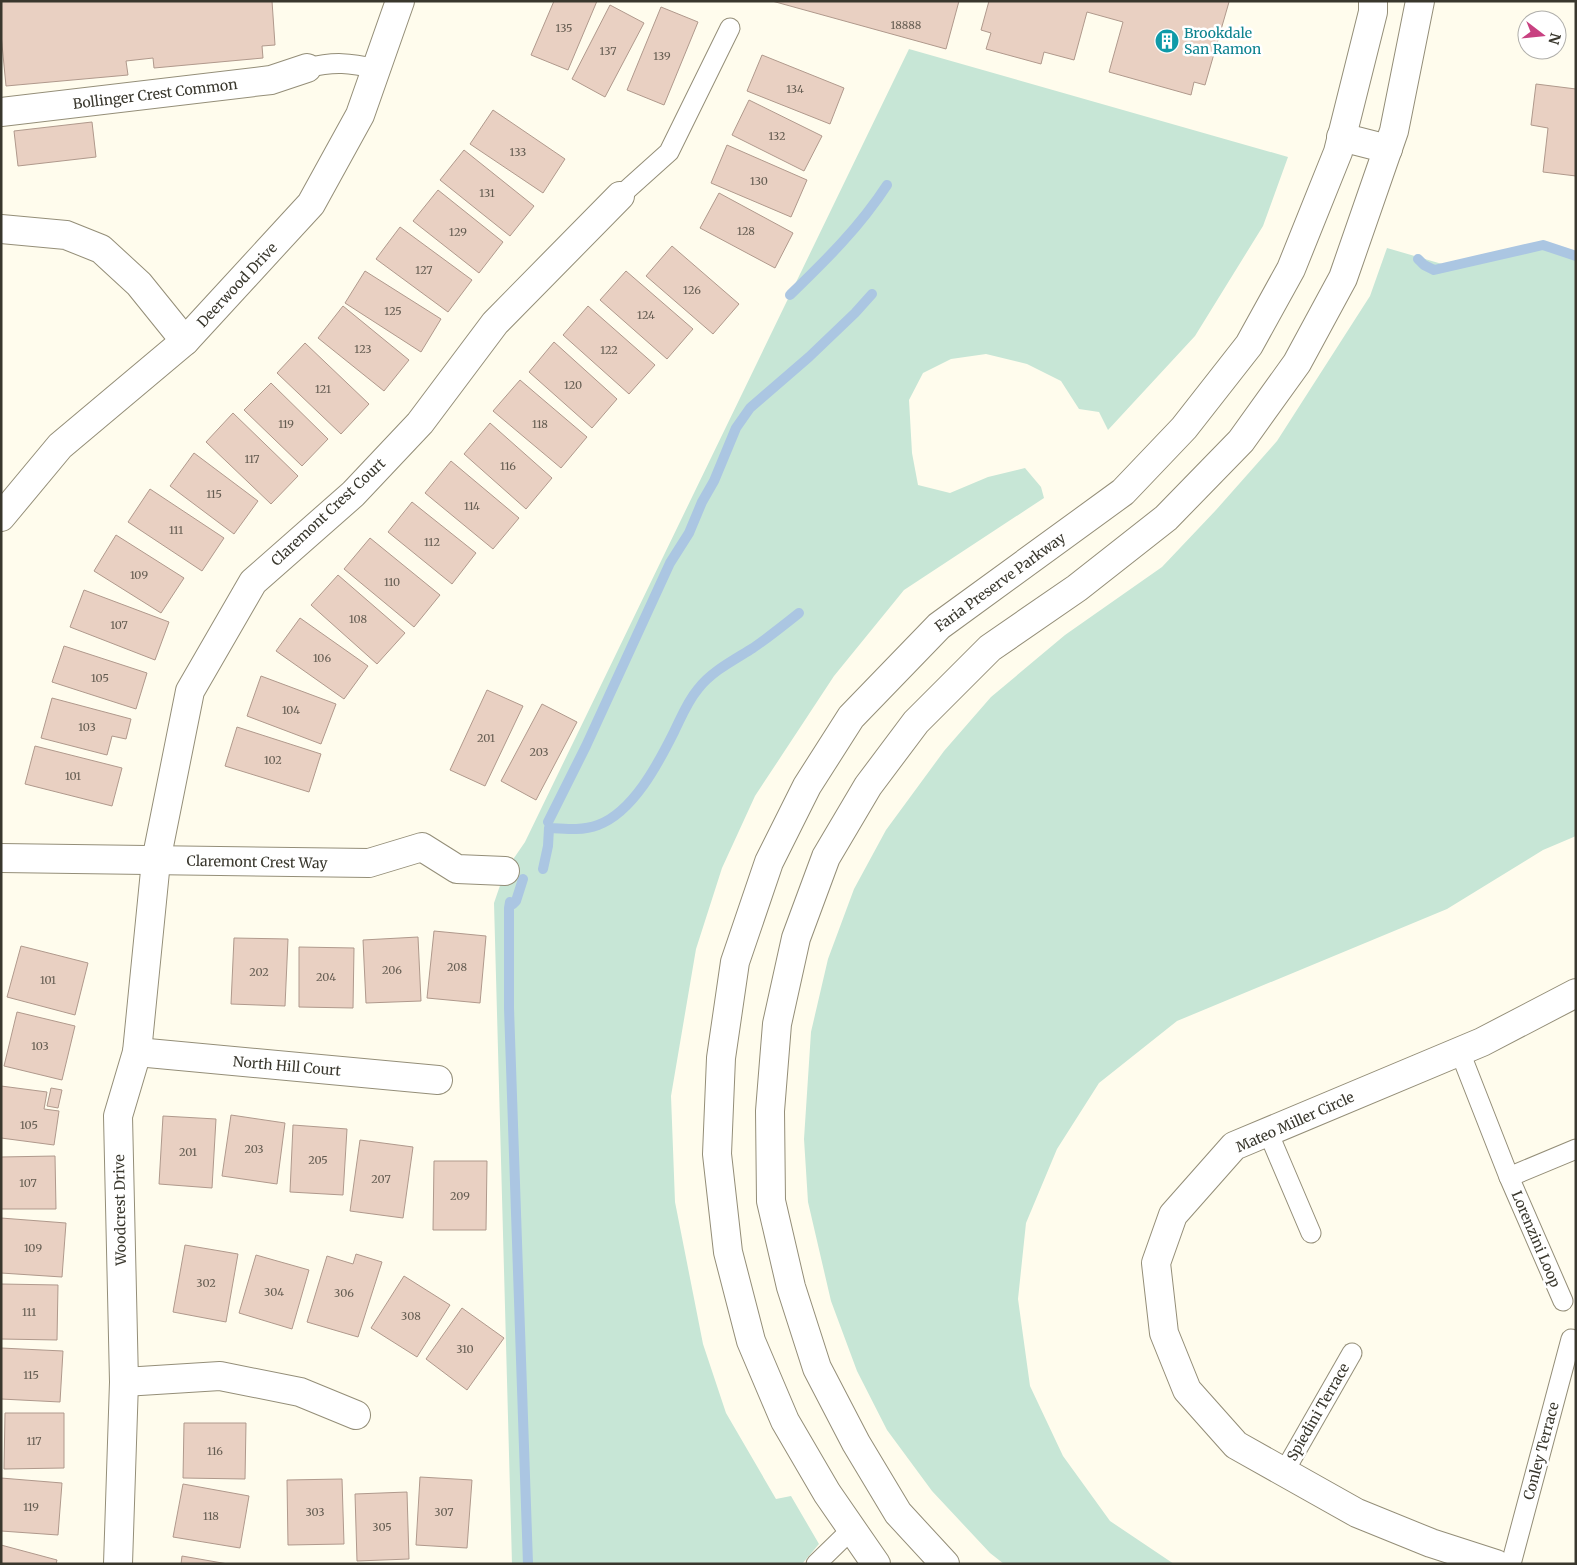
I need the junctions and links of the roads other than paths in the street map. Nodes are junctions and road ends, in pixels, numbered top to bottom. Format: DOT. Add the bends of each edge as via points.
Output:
graph roads {
  1 [pos="400,1"];
  2 [pos="1373,1"];
  3 [pos="1420,1"];
  4 [pos="730,28"];
  5 [pos="307,68"];
  6 [pos="378,69"];
  7 [pos="1,112"];
  8 [pos="1341,137"];
  9 [pos="1388,149"];
  10 [pos="620,196"];
  11 [pos="1,229"];
  12 [pos="185,341"];
  13 [pos="1,516"];
  14 [pos="1,858"];
  15 [pos="156,861"];
  16 [pos="505,871"];
  17 [pos="1576,993"];
  18 [pos="137,1052"];
  19 [pos="1460,1052"];
  20 [pos="438,1080"];
  21 [pos="1268,1132"];
  22 [pos="1576,1149"];
  23 [pos="1509,1178"];
  24 [pos="1311,1233"];
  25 [pos="1563,1301"];
  26 [pos="1571,1339"];
  27 [pos="1352,1353"];
  28 [pos="124,1382"];
  29 [pos="356,1415"];
  30 [pos="1284,1472"];
  31 [pos="852,1529"];
  32 [pos="118,1564"];
  33 [pos="816,1564"];
  34 [pos="876,1564"];
  35 [pos="946,1564"];
  36 [pos="1496,1564"];
  37 [pos="1511,1564"];
  1 -- 6 [label="street, Deerwood Drive"];
  2 -- 8 [label="street, Faria Preserve Parkway" via="1373,12"];
  3 -- 9 [label="street"];
  4 -- 10 [label="lane" via="669,152"];
  5 -- 6 [label="lane" via="328,63 350,63"];
  5 -- 7 [label="street, Bollinger Crest Common" via="271,80"];
  6 -- 12 [label="street, Deerwood Drive" via="360,115 311,204"];
  8 -- 9 [label="street"];
  8 -- 31 [label="street, Faria Preserve Parkway" via="1338,152 1291,269 1249,345 1184,428 1122,492 939,626 851,716 807,786 768,862 735,962 720,1058 717,1154 728,1252 751,1341 785,1420"];
  9 -- 35 [label="street" via="1344,278 1297,363 1241,440 1166,518 1077,588 990,648 916,722 868,786 826,857 796,938 777,1024 770,1112 772,1202 790,1287 817,1368 856,1443 898,1513"];
  10 -- 15 [label="street, Claremont Crest Court" via="494,323 420,423 353,494 252,582 190,691"];
  11 -- 12 [label="street" via="66,235 101,249 140,284"];
  12 -- 13 [label="street, Deerwood Drive" via="60,446"];
  14 -- 15 [label="street, Claremont Crest Way"];
  15 -- 16 [label="street, Claremont Crest Way" via="369,863 422,847 458,869"];
  15 -- 18 [label="street, Woodcrest Drive"];
  17 -- 19 [label="street, Mateo Miller Circle"];
  18 -- 20 [label="street, North Hill Court"];
  18 -- 28 [label="street, Woodcrest Drive" via="118,1116"];
  19 -- 21 [label="street, Mateo Miller Circle"];
  19 -- 23 [label="lane, Lorenzini Loop"];
  21 -- 24 [label="lane"];
  21 -- 30 [label="street, Mateo Miller Circle" via="1234,1146 1173,1215 1156,1263 1164,1333 1187,1390 1236,1445"];
  22 -- 23 [label="lane, Lorenzini Loop"];
  23 -- 25 [label="lane, Lorenzini Loop"];
  26 -- 37 [label="lane, Conley Terrace"];
  27 -- 30 [label="lane, Spiedini Terrace"];
  28 -- 29 [label="street" via="220,1376 300,1392"];
  28 -- 32 [label="street, Woodcrest Drive"];
  30 -- 36 [label="street, Mateo Miller Circle" via="1357,1512 1432,1543"];
  31 -- 33 [label="lane"];
  31 -- 34 [label="street, Faria Preserve Parkway"];
}
